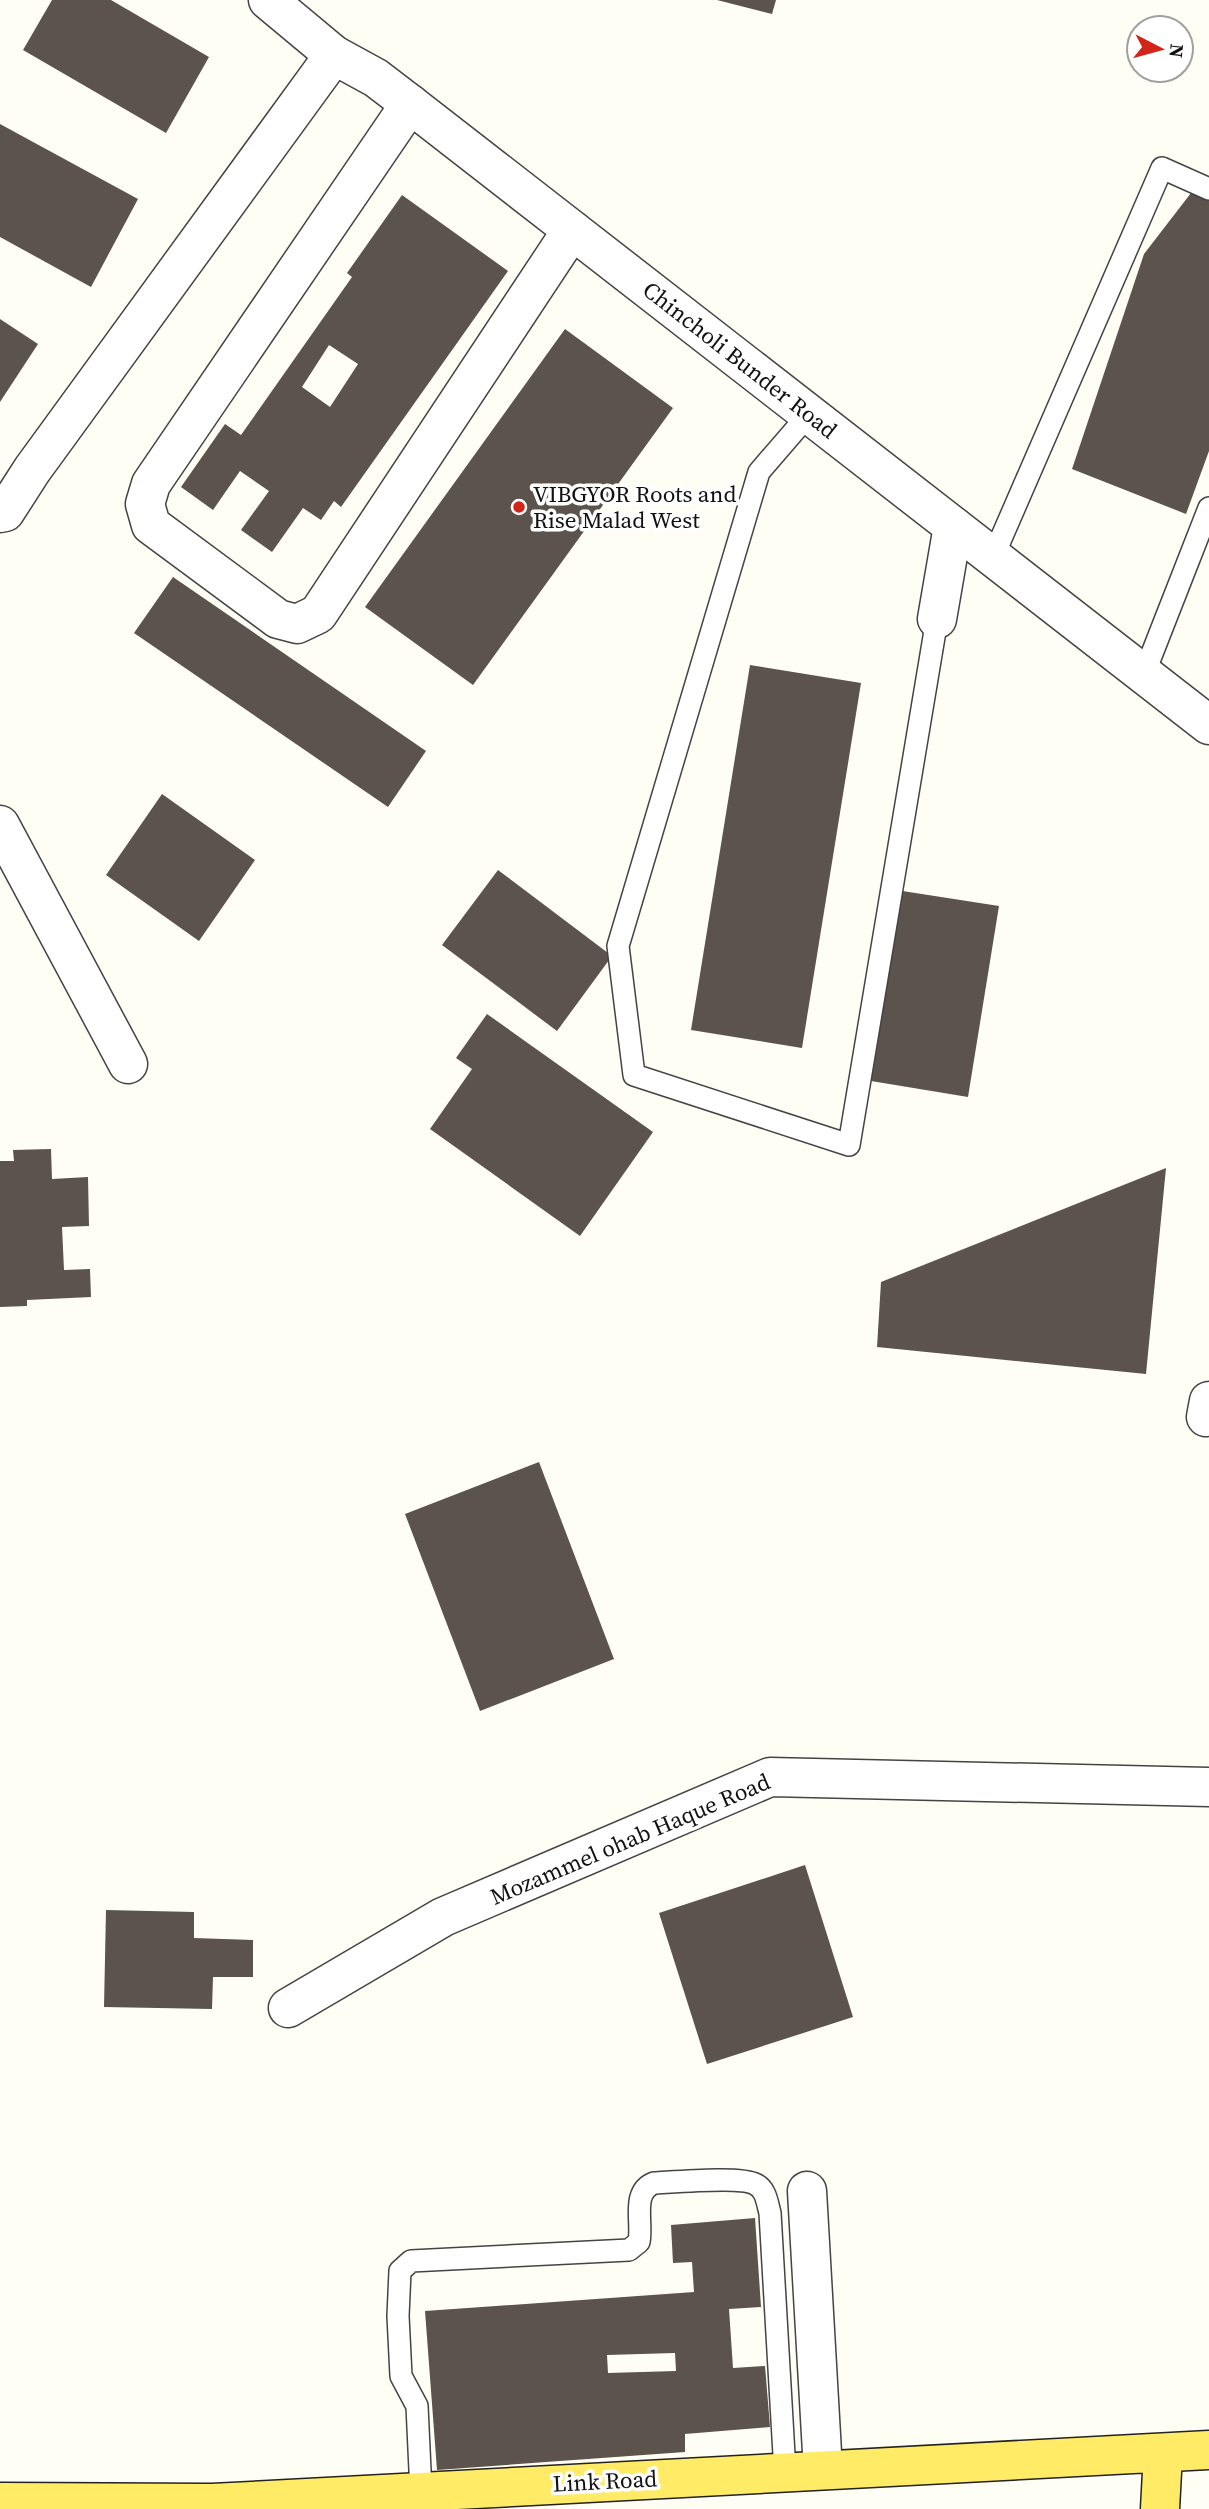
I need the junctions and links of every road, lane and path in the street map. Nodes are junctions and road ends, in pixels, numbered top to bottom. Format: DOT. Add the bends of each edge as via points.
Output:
graph roads {
  1 [pos="268,0"];
  2 [pos="334,55"];
  3 [pos="410,104"];
  4 [pos="1209,189"];
  5 [pos="572,230"];
  6 [pos="809,414"];
  7 [pos="1209,508"];
  8 [pos="0,513"];
  9 [pos="953,526"];
  10 [pos="993,557"];
  11 [pos="937,619"];
  12 [pos="1144,674"];
  13 [pos="1209,725"];
  14 [pos="0,825"];
  15 [pos="128,1064"];
  16 [pos="1209,1787"];
  17 [pos="288,2008"];
  18 [pos="807,2191"];
  19 [pos="1209,2451"];
  20 [pos="1163,2453"];
  21 [pos="823,2470"];
  22 [pos="785,2472"];
  23 [pos="421,2491"];
  24 [pos="0,2502"];
  25 [pos="1160,2509"];
  1 -- 2 [label="street, Chincholi Bunder Road"];
  2 -- 3 [label="street, Chincholi Bunder Road"];
  2 -- 8 [label="street"];
  3 -- 5 [label="street, Chincholi Bunder Road"];
  3 -- 5 [label="street" via="152,484 145,504 151,525 278,619 297,624 318,614"];
  4 -- 10 [label="lane" via="1162,168"];
  5 -- 6 [label="street, Chincholi Bunder Road"];
  6 -- 9 [label="street, Chincholi Bunder Road"];
  6 -- 11 [label="lane" via="759,472 618,946 634,1075 849,1145"];
  7 -- 12 [label="lane"];
  9 -- 10 [label="street, Chincholi Bunder Road"];
  9 -- 11 [label="street"];
  10 -- 12 [label="street, Chincholi Bunder Road"];
  12 -- 13 [label="street, Chincholi Bunder Road"];
  14 -- 15 [label="street"];
  16 -- 17 [label="street, Mozammel ohab Haque Road" via="770,1777 443,1917"];
  18 -- 21 [label="street"];
  19 -- 20 [label="main road, Link Road"];
  20 -- 21 [label="main road, Link Road"];
  20 -- 25 [label="main road"];
  21 -- 22 [label="main road, Link Road"];
  22 -- 23 [label="main road, Link Road"];
  22 -- 23 [label="lane" via="766,2197 761,2188 746,2181 654,2183 640,2198 639,2242 629,2250 411,2261 404,2265 398,2316 401,2375 417,2406"];
  23 -- 24 [label="main road, Link Road" via="212,2503"];
}
